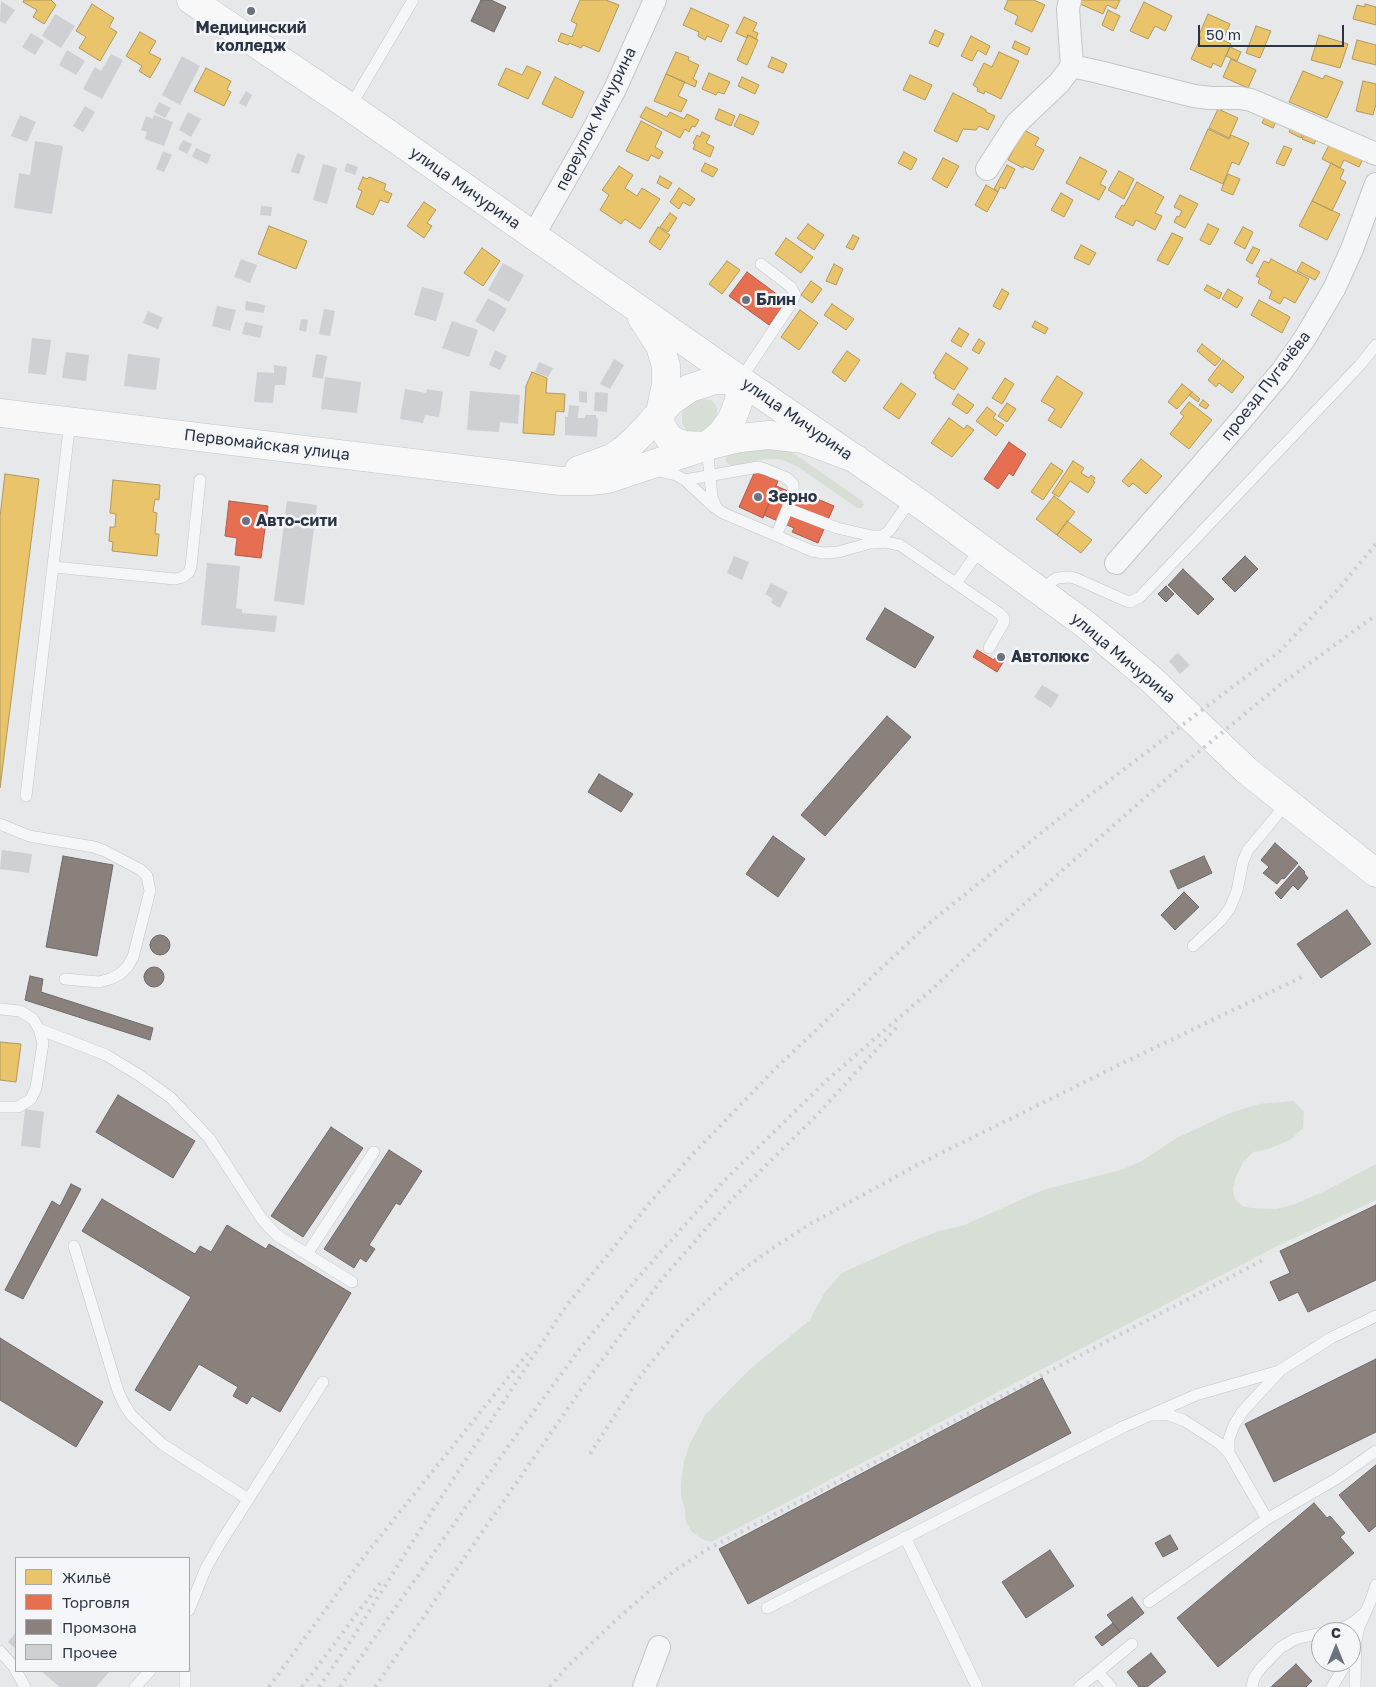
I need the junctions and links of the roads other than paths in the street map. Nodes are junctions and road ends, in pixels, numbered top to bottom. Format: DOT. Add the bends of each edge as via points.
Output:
graph roads {
  1 [pos="191,0"];
  2 [pos="412,0"];
  3 [pos="655,0"];
  4 [pos="1070,0"];
  5 [pos="1072,66"];
  6 [pos="350,107"];
  7 [pos="1376,154"];
  8 [pos="987,169"];
  9 [pos="1376,184"];
  10 [pos="533,236"];
  11 [pos="761,264"];
  12 [pos="633,306"];
  13 [pos="1376,345"];
  14 [pos="740,380"];
  15 [pos="660,412"];
  16 [pos="0,413"];
  17 [pos="70,421"];
  18 [pos="707,446"];
  19 [pos="856,460"];
  20 [pos="597,465"];
  21 [pos="642,468"];
  22 [pos="710,476"];
  23 [pos="533,478"];
  24 [pos="200,480"];
  25 [pos="685,480"];
  26 [pos="912,498"];
  27 [pos="717,509"];
  28 [pos="788,509"];
  29 [pos="896,523"];
  30 [pos="776,536"];
  31 [pos="883,536"];
  32 [pos="867,544"];
  33 [pos="900,545"];
  34 [pos="981,547"];
  35 [pos="1116,563"];
  36 [pos="54,566"];
  37 [pos="956,583"];
  38 [pos="1042,592"];
  39 [pos="989,648"];
  40 [pos="26,796"];
  41 [pos="1287,803"];
  42 [pos="0,824"];
  43 [pos="1376,873"];
  44 [pos="1193,946"];
  45 [pos="65,979"];
  46 [pos="0,1008"];
  47 [pos="39,1029"];
  48 [pos="0,1107"];
  49 [pos="374,1152"];
  50 [pos="74,1246"];
  51 [pos="307,1254"];
  52 [pos="352,1282"];
  53 [pos="1376,1316"];
  54 [pos="1279,1372"];
  55 [pos="324,1382"];
  56 [pos="1150,1415"];
  57 [pos="1376,1450"];
  58 [pos="1229,1453"];
  59 [pos="248,1499"];
  60 [pos="1267,1520"];
  61 [pos="905,1537"];
  62 [pos="1376,1585"];
  63 [pos="1149,1602"];
  64 [pos="190,1608"];
  65 [pos="767,1608"];
  66 [pos="1365,1613"];
  67 [pos="1354,1622"];
  68 [pos="1361,1622"];
  69 [pos="1311,1636"];
  70 [pos="1132,1644"];
  71 [pos="659,1647"];
  72 [pos="0,1651"];
  73 [pos="15,1669"];
  74 [pos="17,1672"];
  75 [pos="149,1672"];
  76 [pos="185,1672"];
  77 [pos="1098,1672"];
  78 [pos="1341,1672"];
  79 [pos="1355,1672"];
  80 [pos="25,1687"];
  81 [pos="134,1687"];
  82 [pos="185,1687"];
  83 [pos="644,1687"];
  84 [pos="977,1687"];
  85 [pos="1079,1687"];
  86 [pos="1111,1687"];
  87 [pos="1252,1687"];
  88 [pos="1332,1687"];
  89 [pos="1355,1687"];
  1 -- 6 [label="main road, улица Мичурина"];
  2 -- 6 [label="lane"];
  3 -- 10 [label="street, переулок Мичурина" via="590,136"];
  4 -- 5 [label="street"];
  5 -- 7 [label="street" via="1194,96 1251,100"];
  5 -- 8 [label="street" via="1016,124"];
  6 -- 10 [label="main road, улица Мичурина"];
  9 -- 35 [label="street, проезд Пугачёва" via="1352,249 1321,314 1243,418"];
  10 -- 12 [label="main road, улица Мичурина"];
  11 -- 14 [label="lane" via="792,286 795,295"];
  12 -- 14 [label="main road, улица Мичурина"];
  12 -- 15 [label="main road" via="654,334 664,358 666,385"];
  13 -- 38 [label="lane" via="1140,597 1130,602 1070,577 1057,578"];
  14 -- 15 [label="main road, Первомайская улица" via="723,379 699,385 682,393"];
  14 -- 18 [label="main road" via="738,403 732,418"];
  14 -- 19 [label="main road, улица Мичурина"];
  15 -- 18 [label="main road" via="661,426 670,439 684,445"];
  15 -- 20 [label="main road, Первомайская улица" via="624,450"];
  16 -- 17 [label="main road, Первомайская улица"];
  17 -- 23 [label="main road, Первомайская улица"];
  17 -- 36 [label="lane"];
  18 -- 19 [label="main road, Первомайская улица" via="756,436 781,435 813,442"];
  18 -- 21 [label="main road, Первомайская улица"];
  18 -- 22 [label="lane"];
  19 -- 26 [label="main road, улица Мичурина"];
  20 -- 21 [label="lane"];
  20 -- 23 [label="main road, Первомайская улица"];
  21 -- 23 [label="main road, Первомайская улица" via="590,481"];
  21 -- 25 [label="lane" via="666,472"];
  22 -- 25 [label="lane"];
  22 -- 27 [label="lane"];
  22 -- 28 [label="lane" via="765,468 793,484"];
  24 -- 36 [label="lane" via="191,566 183,577"];
  25 -- 27 [label="lane"];
  26 -- 29 [label="lane"];
  26 -- 34 [label="main road, улица Мичурина"];
  27 -- 30 [label="lane"];
  28 -- 30 [label="lane"];
  28 -- 31 [label="lane" via="837,528"];
  29 -- 31 [label="lane"];
  29 -- 33 [label="lane" via="895,535"];
  30 -- 32 [label="lane" via="822,553"];
  31 -- 32 [label="lane"];
  32 -- 33 [label="lane" via="885,542"];
  33 -- 37 [label="lane"];
  34 -- 37 [label="lane"];
  34 -- 38 [label="main road, улица Мичурина"];
  36 -- 40 [label="lane"];
  37 -- 39 [label="lane" via="1004,618"];
  38 -- 41 [label="main road, улица Мичурина" via="1122,654 1246,770"];
  41 -- 43 [label="main road, улица Мичурина"];
  41 -- 44 [label="lane" via="1248,850 1238,891 1230,908"];
  42 -- 45 [label="lane" via="29,836 94,847 147,876 150,891 128,966 120,974 99,982"];
  46 -- 47 [label="lane" via="20,1011"];
  47 -- 48 [label="lane" via="43,1043 36,1088 31,1099 18,1107"];
  47 -- 51 [label="lane" via="106,1055 170,1097 209,1138 261,1218 278,1236"];
  49 -- 51 [label="lane"];
  50 -- 59 [label="lane" via="118,1391 128,1410 162,1444"];
  51 -- 52 [label="lane"];
  53 -- 54 [label="lane" via="1332,1338"];
  54 -- 56 [label="lane" via="1196,1395"];
  54 -- 58 [label="lane" via="1242,1412 1229,1439"];
  55 -- 59 [label="lane"];
  56 -- 58 [label="lane" via="1169,1415 1185,1421 1220,1442"];
  56 -- 61 [label="lane"];
  57 -- 60 [label="lane" via="1336,1479"];
  58 -- 60 [label="lane"];
  59 -- 64 [label="lane" via="213,1554"];
  60 -- 63 [label="lane"];
  61 -- 65 [label="lane"];
  61 -- 84 [label="lane"];
  62 -- 66 [label="lane"];
  66 -- 67 [label="lane"];
  66 -- 68 [label="lane"];
  69 -- 87 [label="lane" via="1280,1648 1260,1669"];
  70 -- 77 [label="lane"];
  71 -- 83 [label="street"];
  72 -- 73 [label="lane"];
  74 -- 80 [label="lane"];
  75 -- 81 [label="lane"];
  76 -- 82 [label="lane"];
  77 -- 85 [label="lane"];
  77 -- 86 [label="lane"];
  78 -- 88 [label="lane"];
  79 -- 89 [label="lane"];
}
